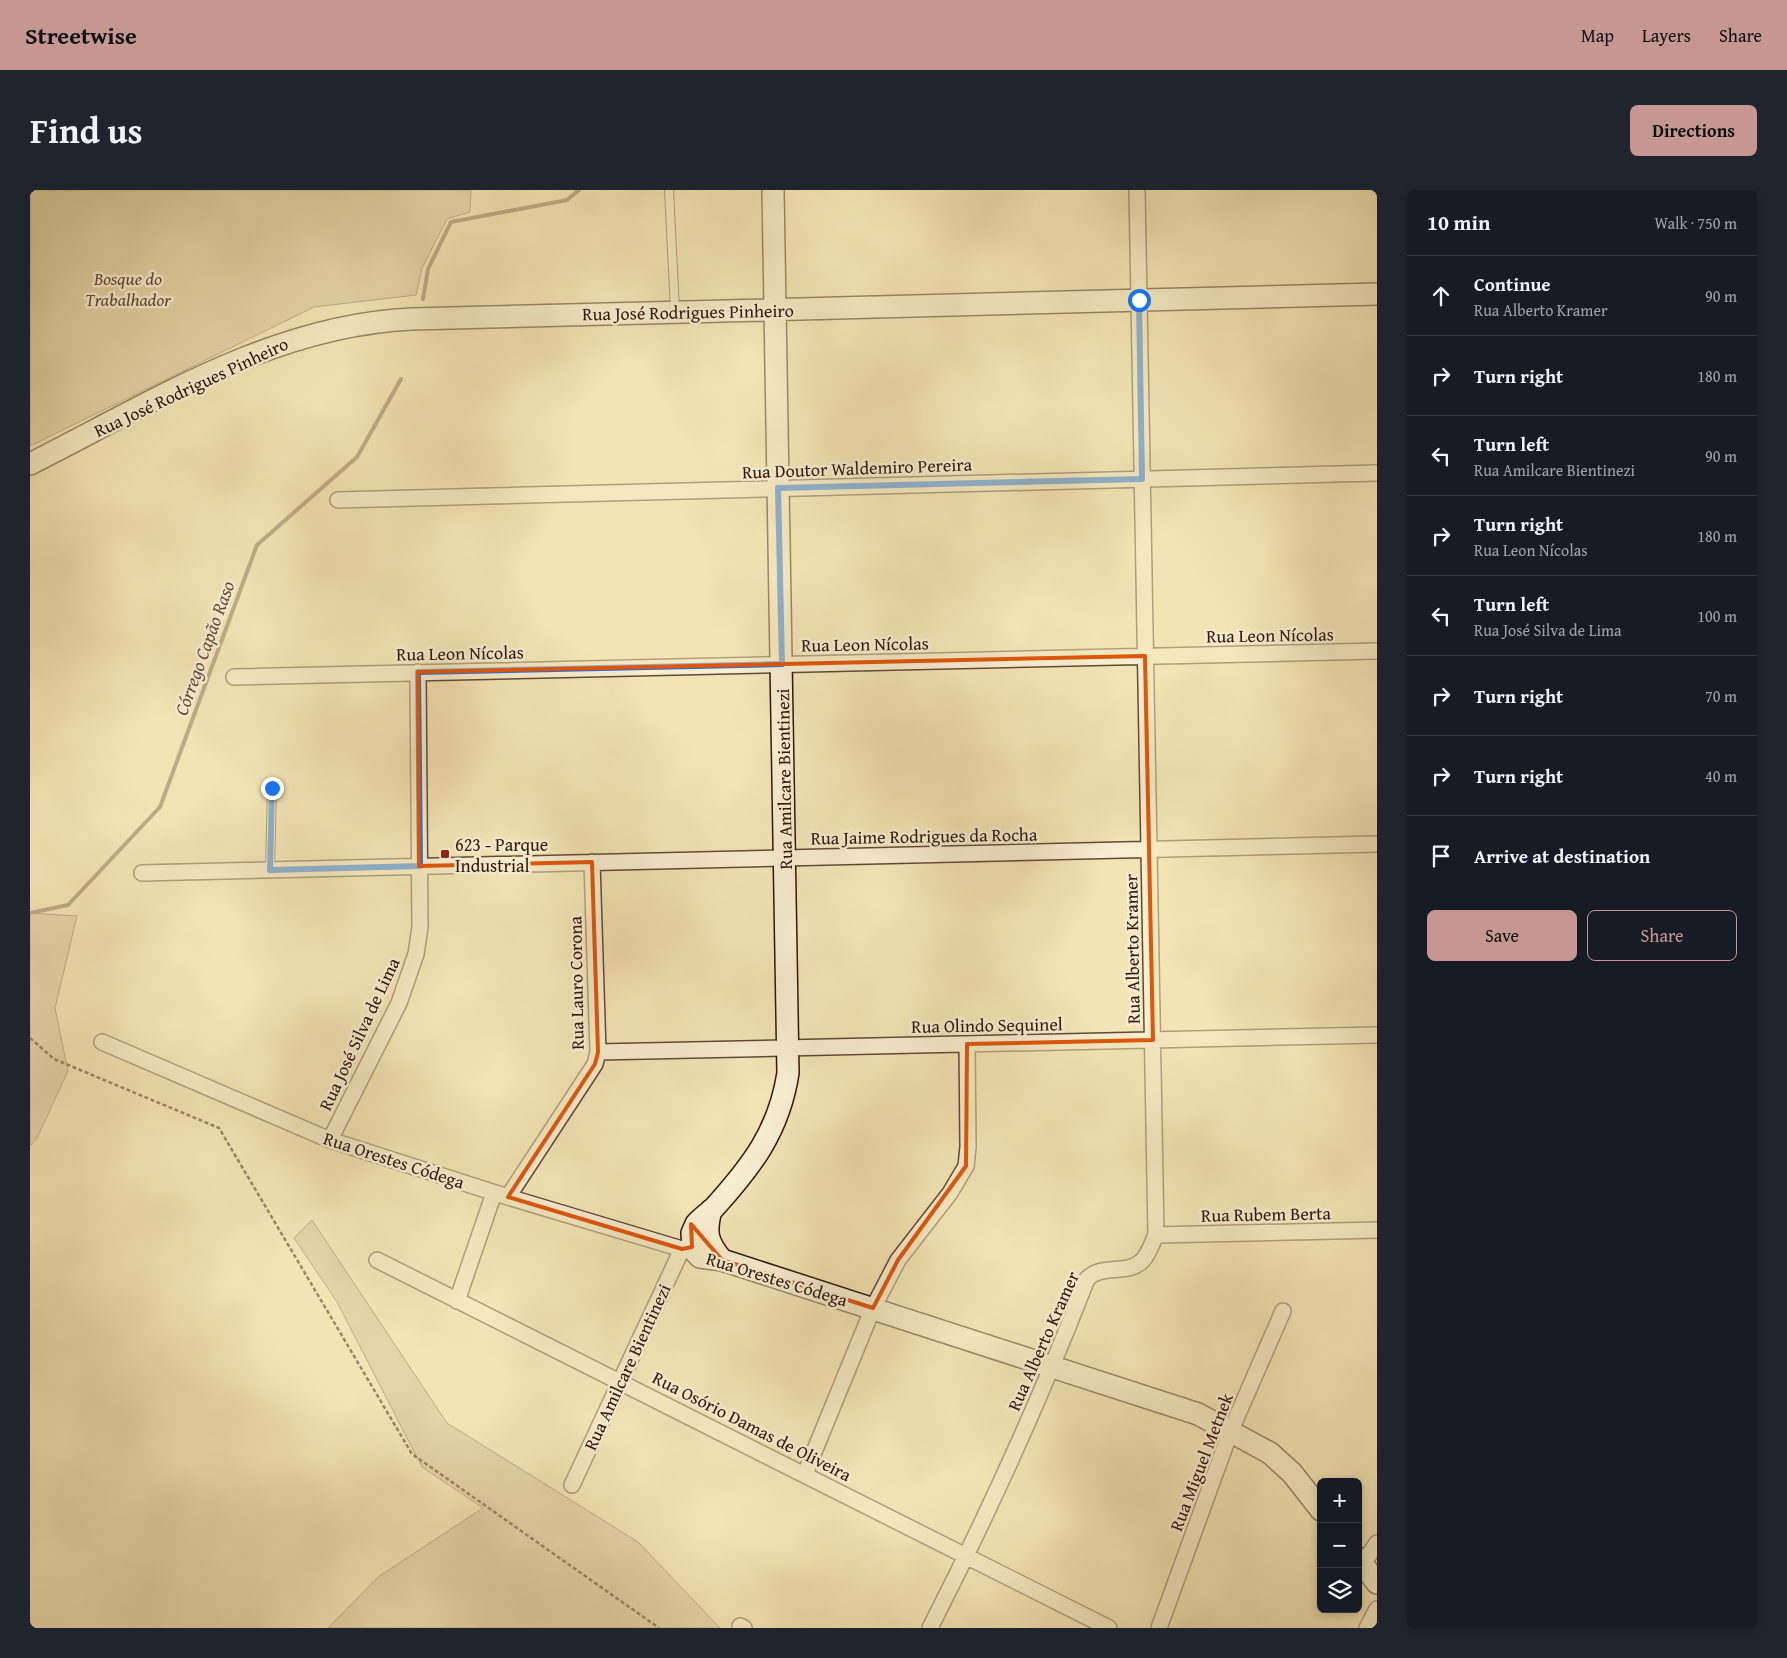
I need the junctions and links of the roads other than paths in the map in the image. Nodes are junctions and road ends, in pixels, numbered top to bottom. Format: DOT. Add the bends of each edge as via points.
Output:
graph roads {
  1 [pos="669,190"];
  2 [pos="773,190"];
  3 [pos="1136,190"];
  4 [pos="1377,294"];
  5 [pos="1139,300"];
  6 [pos="775,309"];
  7 [pos="676,312"];
  8 [pos="30,464"];
  9 [pos="1377,473"];
  10 [pos="1142,479"];
  11 [pos="778,488"];
  12 [pos="338,500"];
  13 [pos="1377,651"];
  14 [pos="1145,656"];
  15 [pos="782,664"];
  16 [pos="418,672"];
  17 [pos="234,677"];
  18 [pos="272,788"];
  19 [pos="1377,844"];
  20 [pos="1149,850"];
  21 [pos="785,858"];
  22 [pos="592,862"];
  23 [pos="420,866"];
  24 [pos="270,870"];
  25 [pos="142,873"];
  26 [pos="1377,1036"];
  27 [pos="1152,1040"];
  28 [pos="102,1042"];
  29 [pos="967,1044"];
  30 [pos="788,1048"];
  31 [pos="598,1052"];
  32 [pos="330,1140"];
  33 [pos="501,1195"];
  34 [pos="711,1210"];
  35 [pos="1377,1230"];
  36 [pos="1156,1235"];
  37 [pos="687,1248"];
  38 [pos="377,1260"];
  39 [pos="722,1260"];
  40 [pos="458,1301"];
  41 [pos="873,1308"];
  42 [pos="1283,1311"];
  43 [pos="1054,1367"];
  44 [pos="620,1381"];
  45 [pos="1231,1430"];
  46 [pos="805,1474"];
  47 [pos="572,1485"];
  48 [pos="1317,1505"];
  49 [pos="1377,1543"];
  50 [pos="966,1556"];
  51 [pos="1362,1560"];
  52 [pos="1362,1562"];
  53 [pos="1377,1583"];
  54 [pos="1377,1609"];
  55 [pos="930,1628"];
  56 [pos="1109,1628"];
  57 [pos="1159,1628"];
  58 [pos="1367,1628"];
  1 -- 7 [label="lane"];
  2 -- 6 [label="main road, Rua Amilcare Bientinezi"];
  3 -- 5 [label="street, Rua Alberto Kramer"];
  4 -- 5 [label="main road, Rua José Rodrigues Pinheiro"];
  5 -- 6 [label="main road, Rua José Rodrigues Pinheiro"];
  5 -- 10 [label="street, Rua Alberto Kramer"];
  6 -- 7 [label="main road, Rua José Rodrigues Pinheiro"];
  6 -- 11 [label="main road, Rua Amilcare Bientinezi"];
  7 -- 8 [label="main road, Rua José Rodrigues Pinheiro" via="385,320 335,328 240,360"];
  9 -- 10 [label="street, Rua Doutor Waldemiro Pereira"];
  10 -- 11 [label="street, Rua Doutor Waldemiro Pereira"];
  10 -- 14 [label="street, Rua Alberto Kramer"];
  11 -- 12 [label="street, Rua Doutor Waldemiro Pereira"];
  11 -- 15 [label="main road, Rua Amilcare Bientinezi"];
  13 -- 14 [label="street, Rua Leon Nícolas"];
  14 -- 15 [label="street, Rua Leon Nícolas"];
  14 -- 20 [label="street, Rua Alberto Kramer"];
  15 -- 16 [label="street, Rua Leon Nícolas"];
  15 -- 21 [label="main road, Rua Amilcare Bientinezi"];
  16 -- 17 [label="street, Rua Leon Nícolas"];
  16 -- 23 [label="street, Rua José Silva de Lima"];
  18 -- 24 [label="lane"];
  19 -- 20 [label="street, Rua Jaime Rodrigues da Rocha"];
  20 -- 21 [label="street, Rua Jaime Rodrigues da Rocha"];
  20 -- 27 [label="street, Rua Alberto Kramer"];
  21 -- 22 [label="street, Rua Jaime Rodrigues da Rocha"];
  21 -- 30 [label="main road, Rua Amilcare Bientinezi"];
  22 -- 23 [label="street, Rua Jaime Rodrigues da Rocha"];
  22 -- 31 [label="street, Rua Lauro Corona"];
  23 -- 24 [label="street, Rua Jaime Rodrigues da Rocha"];
  23 -- 32 [label="street, Rua José Silva de Lima" via="419,939 412,970 399,1003"];
  24 -- 25 [label="street, Rua Jaime Rodrigues da Rocha"];
  26 -- 27 [label="street, Rua Olindo Sequinel"];
  27 -- 29 [label="street, Rua Olindo Sequinel"];
  27 -- 36 [label="street, Rua Alberto Kramer"];
  28 -- 32 [label="street, Rua Orestes Códega"];
  29 -- 30 [label="street, Rua Olindo Sequinel"];
  29 -- 41 [label="street" via="966,1166 950,1193 898,1260"];
  30 -- 31 [label="street, Rua Olindo Sequinel"];
  30 -- 34 [label="main road, Rua Amilcare Bientinezi" via="787,1080 778,1118 755,1158"];
  31 -- 33 [label="street, Rua Lauro Corona" via="590,1075"];
  32 -- 33 [label="street, Rua Orestes Códega"];
  33 -- 37 [label="street, Rua Orestes Códega"];
  33 -- 40 [label="street, Rua Lauro Corona"];
  34 -- 37 [label="main road, Rua Amilcare Bientinezi" via="696,1224"];
  34 -- 39 [label="main road" via="708,1222 710,1246"];
  35 -- 36 [label="street, Rua Rubem Berta"];
  36 -- 43 [label="street, Rua Alberto Kramer" via="1148,1252 1135,1266 1102,1270 1088,1279"];
  37 -- 39 [label="main road, Rua Orestes Códega" via="700,1257"];
  37 -- 44 [label="street, Rua Amilcare Bientinezi"];
  38 -- 40 [label="street, Rua Osório Damas de Oliveira"];
  39 -- 41 [label="main road, Rua Orestes Códega"];
  40 -- 44 [label="street, Rua Osório Damas de Oliveira"];
  41 -- 43 [label="main road, Rua Orestes Códega"];
  41 -- 46 [label="street"];
  42 -- 45 [label="street, Rua Miguel Metnek"];
  43 -- 45 [label="main road, Rua Orestes Códega" via="1198,1414"];
  43 -- 50 [label="street, Rua Alberto Kramer"];
  44 -- 46 [label="street, Rua Osório Damas de Oliveira"];
  44 -- 47 [label="street, Rua Amilcare Bientinezi"];
  45 -- 48 [label="main road, Rua Orestes Códega" via="1270,1453 1287,1468"];
  45 -- 57 [label="street, Rua Miguel Metnek"];
  46 -- 50 [label="street, Rua Osório Damas de Oliveira"];
  49 -- 51 [label="street"];
  50 -- 55 [label="street, Rua Alberto Kramer"];
  50 -- 56 [label="street, Rua Osório Damas de Oliveira"];
  52 -- 53 [label="main road"];
  54 -- 58 [label="street"];
}
